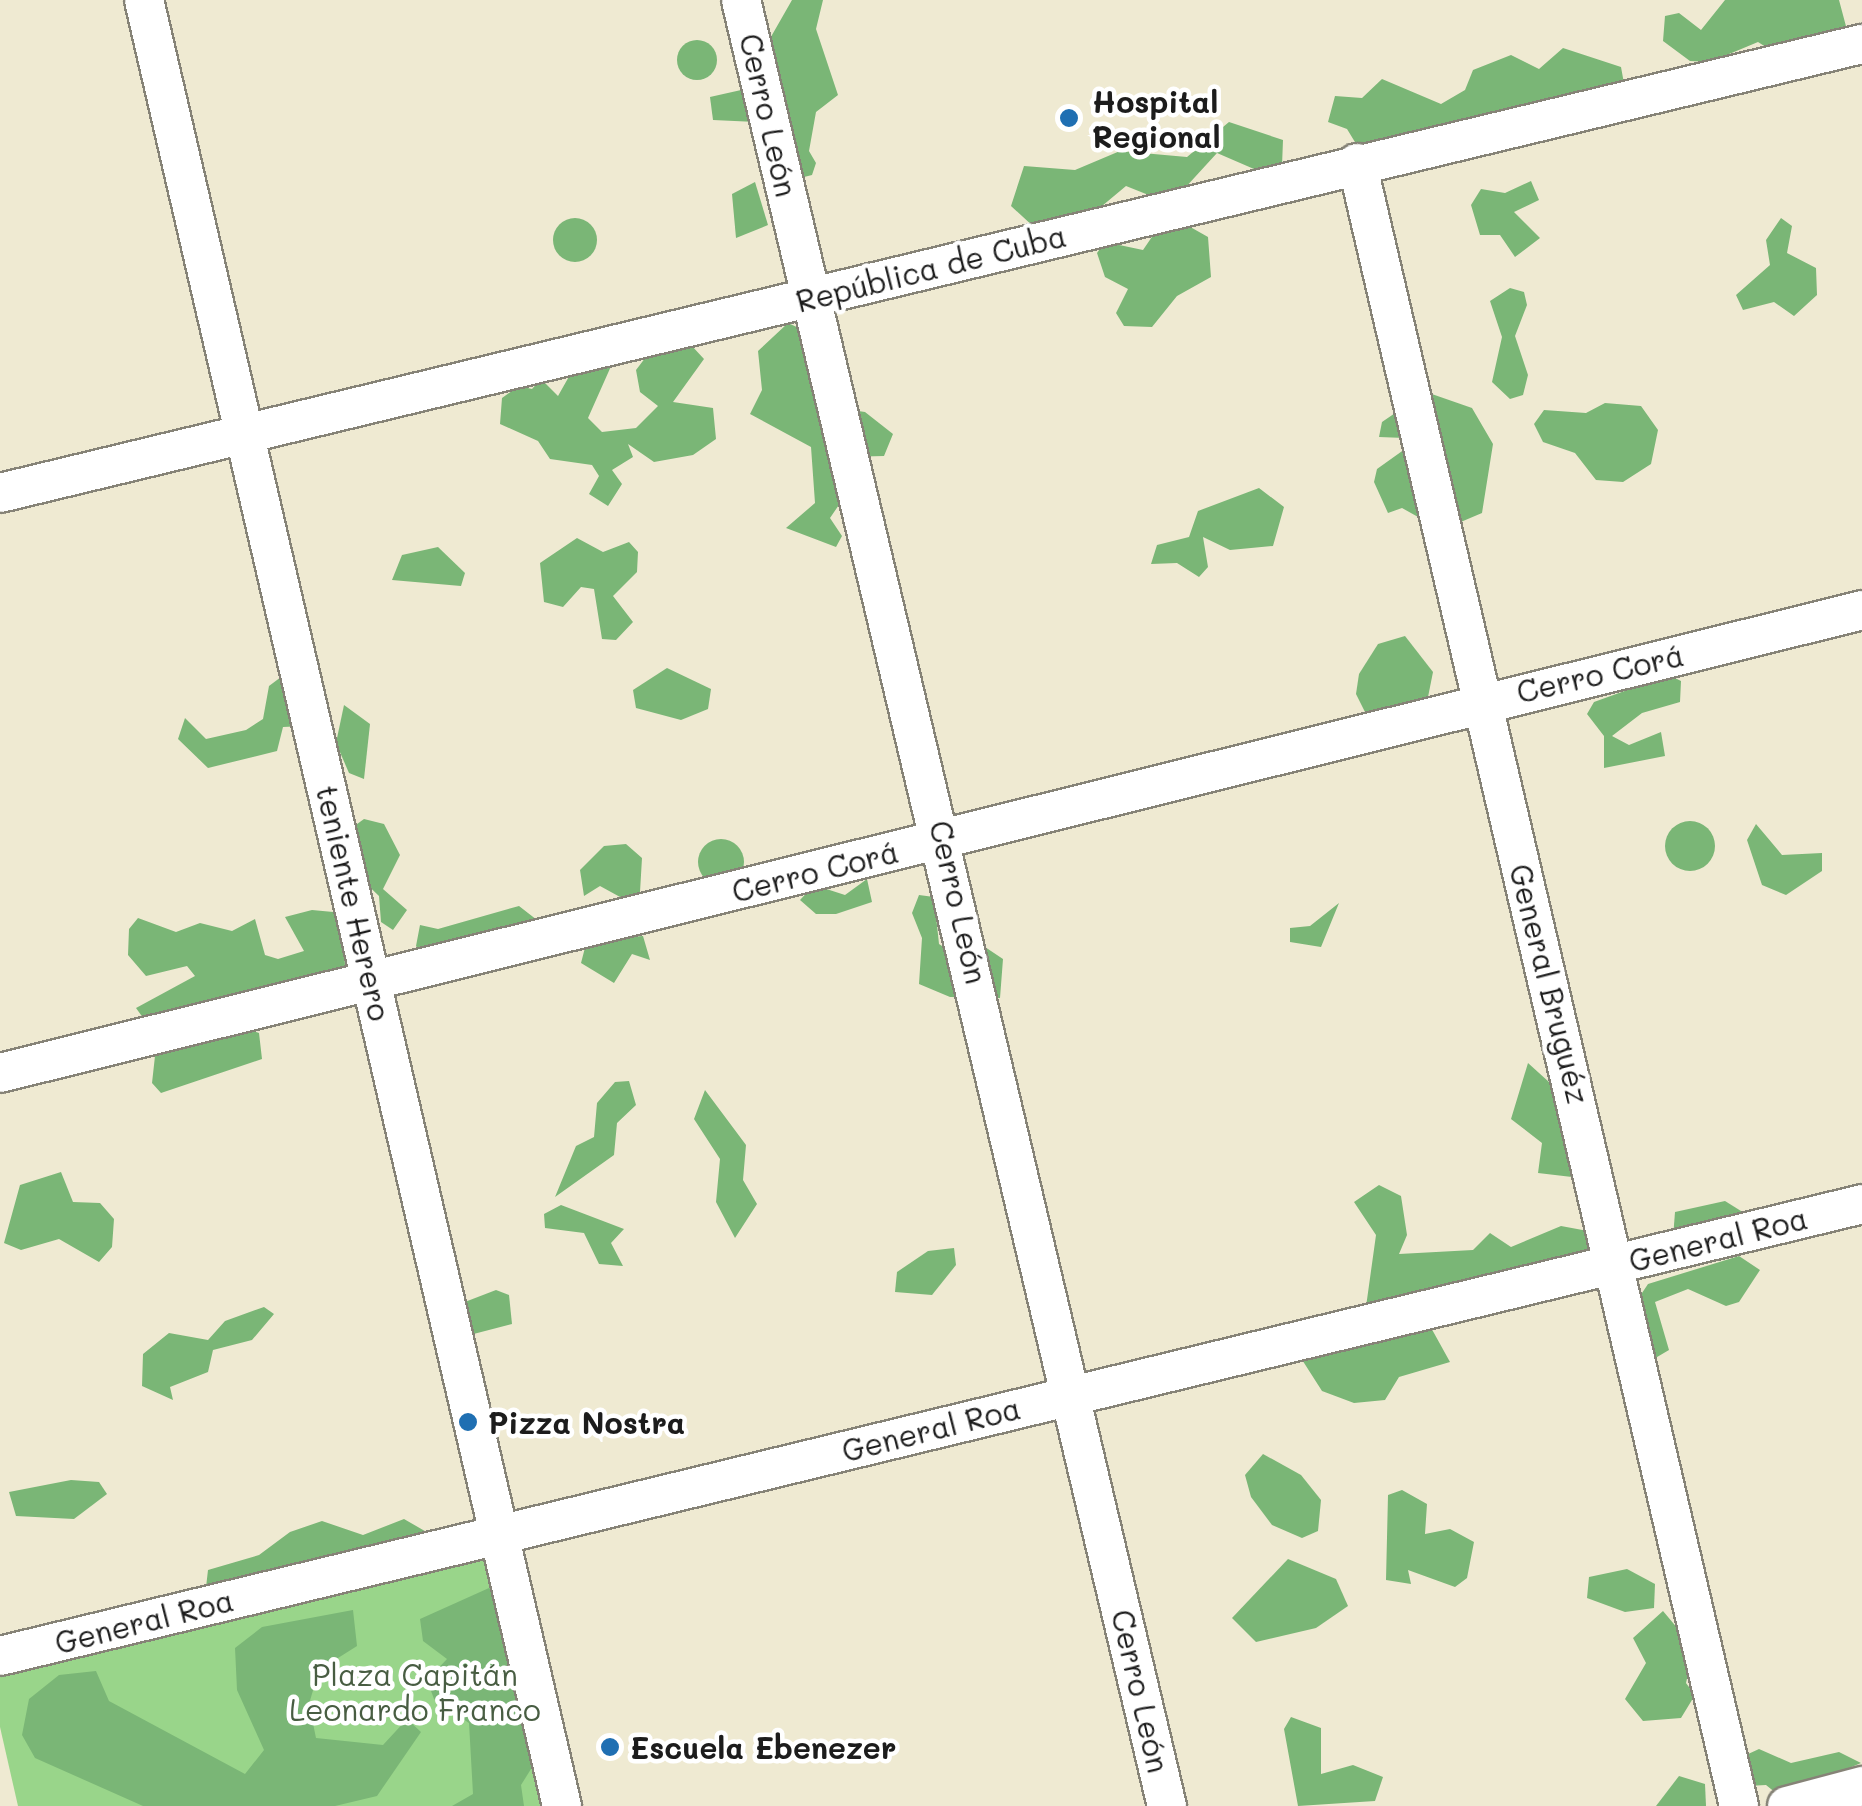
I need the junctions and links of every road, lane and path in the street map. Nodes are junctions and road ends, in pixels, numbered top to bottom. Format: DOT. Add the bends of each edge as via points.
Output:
graph roads {
  1 [pos="144,0"];
  2 [pos="741,0"];
  3 [pos="1862,44"];
  4 [pos="1357,163"];
  5 [pos="812,297"];
  6 [pos="249,436"];
  7 [pos="0,493"];
  8 [pos="1862,610"];
  9 [pos="1482,702"];
  10 [pos="944,839"];
  11 [pos="371,981"];
  12 [pos="0,1074"];
  13 [pos="1862,1204"];
  14 [pos="1617,1264"];
  15 [pos="1074,1394"];
  16 [pos="502,1533"];
  17 [pos="0,1656"];
  18 [pos="1862,1786"];
  19 [pos="562,1806"];
  20 [pos="1168,1806"];
  21 [pos="1739,1806"];
  22 [pos="1787,1806"];
  1 -- 6 [label="street, teniente Herero"];
  2 -- 5 [label="street, Cerro León"];
  3 -- 4 [label="street, República de Cuba"];
  4 -- 5 [label="street, República de Cuba"];
  4 -- 9 [label="street, General Bruguéz"];
  5 -- 6 [label="street, República de Cuba"];
  5 -- 10 [label="street, Cerro León"];
  6 -- 7 [label="street, República de Cuba"];
  6 -- 11 [label="street, teniente Herero"];
  8 -- 9 [label="street, Cerro Corá"];
  9 -- 10 [label="street, Cerro Corá"];
  9 -- 14 [label="street, General Bruguéz"];
  10 -- 11 [label="street, Cerro Corá"];
  10 -- 15 [label="street, Cerro León"];
  11 -- 12 [label="street, Cerro Corá"];
  11 -- 16 [label="street, teniente Herero"];
  13 -- 14 [label="street, General Roa"];
  14 -- 15 [label="street, General Roa"];
  14 -- 21 [label="street, General Bruguéz"];
  15 -- 16 [label="street, General Roa"];
  15 -- 20 [label="street, Cerro León"];
  16 -- 17 [label="street, General Roa"];
  16 -- 19 [label="street, teniente Herero"];
  18 -- 22 [label="street"];
}
